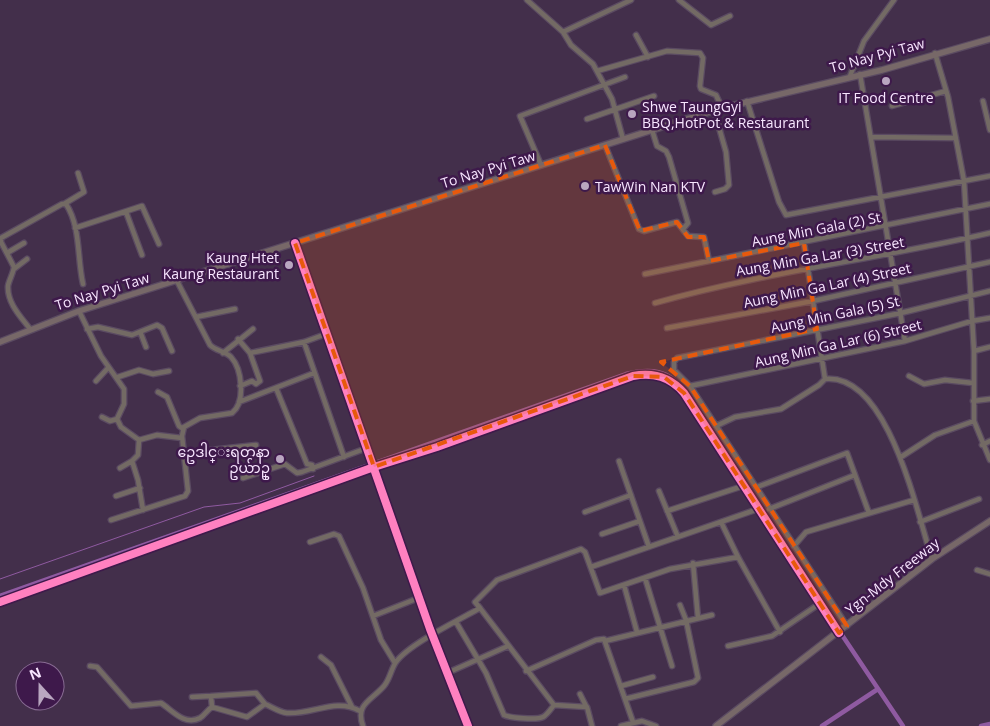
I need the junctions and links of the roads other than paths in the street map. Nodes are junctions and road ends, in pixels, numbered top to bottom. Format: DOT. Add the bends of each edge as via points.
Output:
graph roads {
  1 [pos="527,0"];
  2 [pos="617,0"];
  3 [pos="632,0"];
  4 [pos="679,0"];
  5 [pos="894,0"];
  6 [pos="621,5"];
  7 [pos="730,16"];
  8 [pos="563,32"];
  9 [pos="636,35"];
  10 [pos="990,39"];
  11 [pos="935,53"];
  12 [pos="648,57"];
  13 [pos="597,71"];
  14 [pos="860,74"];
  15 [pos="850,76"];
  16 [pos="625,77"];
  17 [pos="604,85"];
  18 [pos="946,91"];
  19 [pos="654,96"];
  20 [pos="747,101"];
  21 [pos="983,101"];
  22 [pos="892,106"];
  23 [pos="722,108"];
  24 [pos="615,109"];
  25 [pos="714,110"];
  26 [pos="587,119"];
  27 [pos="652,130"];
  28 [pos="990,130"];
  29 [pos="872,137"];
  30 [pos="956,138"];
  31 [pos="623,139"];
  32 [pos="605,145"];
  33 [pos="541,165"];
  34 [pos="78,173"];
  35 [pos="990,176"];
  36 [pos="964,181"];
  37 [pos="715,192"];
  38 [pos="882,197"];
  39 [pos="64,204"];
  40 [pos="990,204"];
  41 [pos="965,210"];
  42 [pos="126,212"];
  43 [pos="887,226"];
  44 [pos="75,228"];
  45 [pos="683,229"];
  46 [pos="990,233"];
  47 [pos="966,239"];
  48 [pos="1,242"];
  49 [pos="24,243"];
  50 [pos="295,243"];
  51 [pos="804,243"];
  52 [pos="159,244"];
  53 [pos="7,253"];
  54 [pos="142,255"];
  55 [pos="891,255"];
  56 [pos="27,259"];
  57 [pos="709,261"];
  58 [pos="990,262"];
  59 [pos="968,267"];
  60 [pos="14,269"];
  61 [pos="807,269"];
  62 [pos="645,274"];
  63 [pos="177,281"];
  64 [pos="896,283"];
  65 [pos="83,284"];
  66 [pos="990,291"];
  67 [pos="970,296"];
  68 [pos="813,301"];
  69 [pos="655,303"];
  70 [pos="235,309"];
  71 [pos="79,311"];
  72 [pos="900,313"];
  73 [pos="196,317"];
  74 [pos="990,318"];
  75 [pos="972,321"];
  76 [pos="667,328"];
  77 [pos="30,329"];
  78 [pos="87,329"];
  79 [pos="253,329"];
  80 [pos="818,330"];
  81 [pos="141,334"];
  82 [pos="326,334"];
  83 [pos="238,339"];
  84 [pos="905,341"];
  85 [pos="0,342"];
  86 [pos="304,342"];
  87 [pos="146,346"];
  88 [pos="990,348"];
  89 [pos="172,351"];
  90 [pos="974,351"];
  91 [pos="222,353"];
  92 [pos="250,353"];
  93 [pos="822,359"];
  94 [pos="108,368"];
  95 [pos="169,370"];
  96 [pos="314,373"];
  97 [pos="909,376"];
  98 [pos="118,378"];
  99 [pos="825,379"];
  100 [pos="96,381"];
  101 [pos="973,383"];
  102 [pos="240,386"];
  103 [pos="690,386"];
  104 [pos="276,388"];
  105 [pos="158,392"];
  106 [pos="990,399"];
  107 [pos="973,401"];
  108 [pos="239,402"];
  109 [pos="102,417"];
  110 [pos="117,419"];
  111 [pos="974,421"];
  112 [pos="716,426"];
  113 [pos="183,429"];
  114 [pos="182,438"];
  115 [pos="139,440"];
  116 [pos="990,440"];
  117 [pos="982,444"];
  118 [pos="256,445"];
  119 [pos="368,448"];
  120 [pos="184,453"];
  121 [pos="344,457"];
  122 [pos="901,457"];
  123 [pos="990,460"];
  124 [pos="619,461"];
  125 [pos="132,462"];
  126 [pos="373,465"];
  127 [pos="120,468"];
  128 [pos="313,469"];
  129 [pos="855,475"];
  130 [pos="242,478"];
  131 [pos="743,486"];
  132 [pos="756,487"];
  133 [pos="140,488"];
  134 [pos="659,491"];
  135 [pos="630,495"];
  136 [pos="116,496"];
  137 [pos="979,499"];
  138 [pos="914,500"];
  139 [pos="758,509"];
  140 [pos="770,509"];
  141 [pos="143,510"];
  142 [pos="667,511"];
  143 [pos="585,512"];
  144 [pos="869,513"];
  145 [pos="111,520"];
  146 [pos="640,521"];
  147 [pos="990,521"];
  148 [pos="721,522"];
  149 [pos="920,522"];
  150 [pos="602,534"];
  151 [pos="678,538"];
  152 [pos="310,542"];
  153 [pos="794,546"];
  154 [pos="649,547"];
  155 [pos="738,557"];
  156 [pos="932,559"];
  157 [pos="693,564"];
  158 [pos="591,567"];
  159 [pos="977,570"];
  160 [pos="990,574"];
  161 [pos="645,578"];
  162 [pos="624,585"];
  163 [pos="421,598"];
  164 [pos="0,602"];
  165 [pos="819,604"];
  166 [pos="680,605"];
  167 [pos="480,608"];
  168 [pos="712,615"];
  169 [pos="372,616"];
  170 [pos="698,618"];
  171 [pos="686,620"];
  172 [pos="456,622"];
  173 [pos="660,626"];
  174 [pos="847,626"];
  175 [pos="637,632"];
  176 [pos="780,632"];
  177 [pos="839,633"];
  178 [pos="433,634"];
  179 [pos="605,640"];
  180 [pos="508,646"];
  181 [pos="728,646"];
  182 [pos="321,657"];
  183 [pos="479,660"];
  184 [pos="395,663"];
  185 [pos="90,666"];
  186 [pos="672,666"];
  187 [pos="526,672"];
  188 [pos="447,673"];
  189 [pos="653,677"];
  190 [pos="621,686"];
  191 [pos="580,694"];
  192 [pos="192,696"];
  193 [pos="211,696"];
  194 [pos="625,699"];
  195 [pos="265,704"];
  196 [pos="554,705"];
  197 [pos="586,706"];
  198 [pos="212,707"];
  199 [pos="352,707"];
  200 [pos="360,712"];
  201 [pos="525,719"];
  202 [pos="633,722"];
  203 [pos="362,726"];
  204 [pos="468,726"];
  205 [pos="526,726"];
  206 [pos="592,726"];
  207 [pos="621,726"];
  208 [pos="656,726"];
  209 [pos="716,726"];
  1 -- 8 [label="street"];
  2 -- 6 [label="street"];
  3 -- 6 [label="street"];
  4 -- 7 [label="street" via="711,25"];
  5 -- 15 [label="street" via="864,41"];
  6 -- 8 [label="street"];
  8 -- 13 [label="street" via="571,45"];
  9 -- 12 [label="street"];
  10 -- 11 [label="main road, To Nay Pyi Taw"];
  11 -- 14 [label="main road, To Nay Pyi Taw"];
  11 -- 18 [label="street"];
  12 -- 13 [label="street"];
  12 -- 23 [label="street" via="667,51 700,52 703,58 701,90 716,95"];
  13 -- 17 [label="street"];
  14 -- 15 [label="main road, To Nay Pyi Taw"];
  14 -- 29 [label="street"];
  15 -- 20 [label="main road, To Nay Pyi Taw"];
  16 -- 17 [label="street"];
  17 -- 24 [label="street"];
  17 -- 33 [label="street" via="520,116"];
  18 -- 22 [label="street"];
  18 -- 30 [label="street"];
  19 -- 24 [label="street"];
  20 -- 23 [label="main road, To Nay Pyi Taw"];
  20 -- 38 [label="street" via="786,215"];
  21 -- 28 [label="street"];
  23 -- 25 [label="main road, To Nay Pyi Taw"];
  24 -- 26 [label="street"];
  24 -- 31 [label="street"];
  25 -- 27 [label="main road, To Nay Pyi Taw"];
  25 -- 37 [label="street" via="726,152 729,185"];
  27 -- 31 [label="main road, To Nay Pyi Taw"];
  27 -- 45 [label="street" via="657,146 669,157 688,223"];
  29 -- 30 [label="street"];
  29 -- 38 [label="street"];
  30 -- 36 [label="street"];
  31 -- 32 [label="main road, To Nay Pyi Taw"];
  32 -- 33 [label="main road, To Nay Pyi Taw"];
  32 -- 45 [label="street" via="639,229 644,231 677,222"];
  33 -- 50 [label="main road, To Nay Pyi Taw"];
  34 -- 39 [label="street" via="84,192"];
  35 -- 36 [label="street"];
  36 -- 38 [label="street"];
  36 -- 41 [label="street"];
  38 -- 43 [label="street"];
  39 -- 44 [label="street"];
  39 -- 48 [label="street" via="1,238"];
  40 -- 41 [label="street, Aung Min Gala (2) St"];
  41 -- 43 [label="street, Aung Min Gala (2) St"];
  41 -- 47 [label="street"];
  42 -- 44 [label="street"];
  42 -- 52 [label="street" via="144,207"];
  42 -- 54 [label="street"];
  43 -- 51 [label="street, Aung Min Gala (2) St"];
  43 -- 55 [label="street"];
  44 -- 65 [label="street"];
  45 -- 57 [label="street" via="688,236 704,237"];
  46 -- 47 [label="street, Aung Min Ga Lar (3) Street"];
  47 -- 55 [label="street, Aung Min Ga Lar (3) Street"];
  47 -- 59 [label="street"];
  48 -- 53 [label="street"];
  49 -- 53 [label="street"];
  50 -- 63 [label="main road, To Nay Pyi Taw"];
  50 -- 82 [label="street"];
  51 -- 57 [label="street, Aung Min Gala (2) St"];
  51 -- 61 [label="street"];
  53 -- 60 [label="street"];
  55 -- 61 [label="street, Aung Min Ga Lar (3) Street"];
  55 -- 64 [label="street"];
  56 -- 60 [label="street"];
  57 -- 62 [label="street, Aung Min Gala (2) St"];
  58 -- 59 [label="street, Aung Min Ga Lar (4) Street"];
  59 -- 64 [label="street, Aung Min Ga Lar (4) Street"];
  59 -- 67 [label="street"];
  60 -- 77 [label="street" via="8,285 9,294"];
  61 -- 68 [label="street"];
  61 -- 69 [label="street, Aung Min Ga Lar (3) Street" via="709,288"];
  63 -- 71 [label="main road, To Nay Pyi Taw"];
  63 -- 73 [label="street"];
  64 -- 68 [label="street, Aung Min Ga Lar (4) Street"];
  64 -- 72 [label="street"];
  66 -- 67 [label="street, Aung Min Gala (5) St"];
  67 -- 72 [label="street, Aung Min Gala (5) St"];
  67 -- 75 [label="street"];
  68 -- 76 [label="street, Aung Min Ga Lar (4) Street"];
  68 -- 80 [label="street"];
  70 -- 73 [label="street"];
  71 -- 77 [label="main road, To Nay Pyi Taw"];
  71 -- 78 [label="street"];
  72 -- 80 [label="street, Aung Min Gala (5) St"];
  72 -- 84 [label="street"];
  73 -- 91 [label="street" via="210,345"];
  74 -- 75 [label="street, Aung Min Ga Lar (6) Street"];
  75 -- 84 [label="street, Aung Min Ga Lar (6) Street"];
  75 -- 90 [label="street"];
  77 -- 85 [label="main road, To Nay Pyi Taw"];
  78 -- 81 [label="street" via="98,326 128,335"];
  78 -- 94 [label="street"];
  79 -- 83 [label="street"];
  80 -- 93 [label="street"];
  80 -- 103 [label="street, Aung Min Gala (5) St" via="675,359 674,370"];
  81 -- 87 [label="street"];
  81 -- 89 [label="street" via="160,326"];
  82 -- 86 [label="street"];
  82 -- 119 [label="street"];
  83 -- 91 [label="street"];
  83 -- 92 [label="street"];
  84 -- 93 [label="street, Aung Min Ga Lar (6) Street"];
  86 -- 92 [label="street"];
  86 -- 96 [label="street"];
  88 -- 90 [label="street"];
  90 -- 101 [label="street"];
  91 -- 102 [label="street" via="233,360"];
  92 -- 102 [label="street" via="260,382 252,381"];
  93 -- 99 [label="street"];
  93 -- 103 [label="street, Aung Min Ga Lar (6) Street"];
  94 -- 98 [label="street"];
  94 -- 100 [label="street"];
  95 -- 98 [label="street" via="153,374 139,370"];
  96 -- 104 [label="street"];
  96 -- 121 [label="street"];
  97 -- 101 [label="street" via="924,384 945,380"];
  98 -- 110 [label="street" via="125,394"];
  99 -- 112 [label="street" via="781,409 735,417"];
  99 -- 122 [label="street" via="841,379 858,390 880,418"];
  101 -- 107 [label="street"];
  102 -- 108 [label="street"];
  103 -- 112 [label="street"];
  104 -- 108 [label="street"];
  104 -- 128 [label="street" via="307,464 311,464"];
  105 -- 113 [label="street" via="167,397"];
  106 -- 107 [label="street"];
  107 -- 111 [label="street"];
  108 -- 113 [label="street" via="232,413 200,418 186,424"];
  109 -- 110 [label="street" via="110,421"];
  110 -- 115 [label="street"];
  111 -- 117 [label="street"];
  111 -- 122 [label="street" via="935,435"];
  112 -- 132 [label="street"];
  113 -- 114 [label="street"];
  114 -- 115 [label="street" via="158,436"];
  114 -- 120 [label="street"];
  115 -- 125 [label="street" via="138,454"];
  116 -- 117 [label="street"];
  117 -- 123 [label="street"];
  118 -- 120 [label="street"];
  119 -- 121 [label="street"];
  119 -- 126 [label="street"];
  120 -- 141 [label="street" via="186,495"];
  121 -- 128 [label="street"];
  122 -- 138 [label="street"];
  124 -- 135 [label="street"];
  125 -- 127 [label="street"];
  125 -- 133 [label="street"];
  126 -- 131 [label="street" via="437,447 633,376 649,374 664,377 684,393"];
  126 -- 163 [label="street"];
  126 -- 164 [label="street"];
  128 -- 130 [label="street" via="297,473 285,464"];
  129 -- 132 [label="street" via="850,457 845,452"];
  129 -- 140 [label="street"];
  129 -- 144 [label="street"];
  131 -- 139 [label="street"];
  131 -- 142 [label="street"];
  132 -- 140 [label="street"];
  133 -- 136 [label="street"];
  133 -- 141 [label="street"];
  134 -- 142 [label="street"];
  135 -- 143 [label="street"];
  135 -- 146 [label="street"];
  137 -- 149 [label="street"];
  138 -- 144 [label="street"];
  138 -- 149 [label="street"];
  139 -- 148 [label="street"];
  139 -- 165 [label="street"];
  140 -- 153 [label="street"];
  141 -- 145 [label="street"];
  142 -- 151 [label="street"];
  144 -- 153 [label="street" via="806,532"];
  146 -- 150 [label="street"];
  146 -- 154 [label="street"];
  147 -- 156 [label="main road, Ygn-Mdy Freeway"];
  148 -- 151 [label="street"];
  148 -- 155 [label="street"];
  149 -- 156 [label="street"];
  151 -- 154 [label="street"];
  152 -- 169 [label="street" via="334,534 339,536"];
  153 -- 174 [label="street"];
  154 -- 158 [label="street"];
  155 -- 157 [label="street"];
  155 -- 176 [label="street"];
  156 -- 174 [label="main road, Ygn-Mdy Freeway"];
  157 -- 161 [label="street"];
  157 -- 170 [label="street"];
  158 -- 162 [label="street" via="599,592"];
  158 -- 167 [label="street" via="583,549 526,569 492,584 475,602"];
  159 -- 160 [label="street"];
  161 -- 162 [label="street"];
  161 -- 173 [label="street"];
  162 -- 175 [label="street"];
  163 -- 169 [label="street"];
  163 -- 178 [label="street"];
  165 -- 176 [label="street"];
  165 -- 177 [label="street"];
  166 -- 171 [label="street"];
  167 -- 172 [label="street"];
  167 -- 180 [label="street"];
  168 -- 170 [label="street"];
  169 -- 184 [label="street"];
  170 -- 171 [label="street"];
  171 -- 173 [label="street"];
  171 -- 194 [label="street" via="698,678 694,682"];
  172 -- 178 [label="street"];
  172 -- 183 [label="street"];
  173 -- 175 [label="street"];
  173 -- 186 [label="street"];
  174 -- 177 [label="main road, Ygn-Mdy Freeway"];
  175 -- 179 [label="street"];
  176 -- 181 [label="street" via="755,642"];
  177 -- 209 [label="main road, Ygn-Mdy Freeway"];
  178 -- 184 [label="street"];
  178 -- 188 [label="street"];
  179 -- 187 [label="street" via="596,640"];
  179 -- 190 [label="street"];
  180 -- 183 [label="street"];
  180 -- 187 [label="street"];
  182 -- 199 [label="street" via="332,665"];
  183 -- 188 [label="street"];
  183 -- 201 [label="street" via="502,712 510,718"];
  184 -- 200 [label="street" via="391,676"];
  185 -- 198 [label="street" via="97,667 131,706 161,703 176,716 191,720 200,718"];
  187 -- 196 [label="street"];
  188 -- 204 [label="street"];
  189 -- 190 [label="street"];
  190 -- 194 [label="street"];
  191 -- 197 [label="street"];
  192 -- 193 [label="street"];
  193 -- 195 [label="street" via="256,693"];
  193 -- 198 [label="street"];
  194 -- 202 [label="street"];
  195 -- 198 [label="street" via="244,718"];
  195 -- 199 [label="street" via="287,712"];
  196 -- 197 [label="street"];
  196 -- 201 [label="street" via="542,718"];
  197 -- 206 [label="street" via="590,710"];
  199 -- 200 [label="street"];
  200 -- 203 [label="street"];
  201 -- 205 [label="street"];
  202 -- 207 [label="street"];
  202 -- 208 [label="street"];
}
